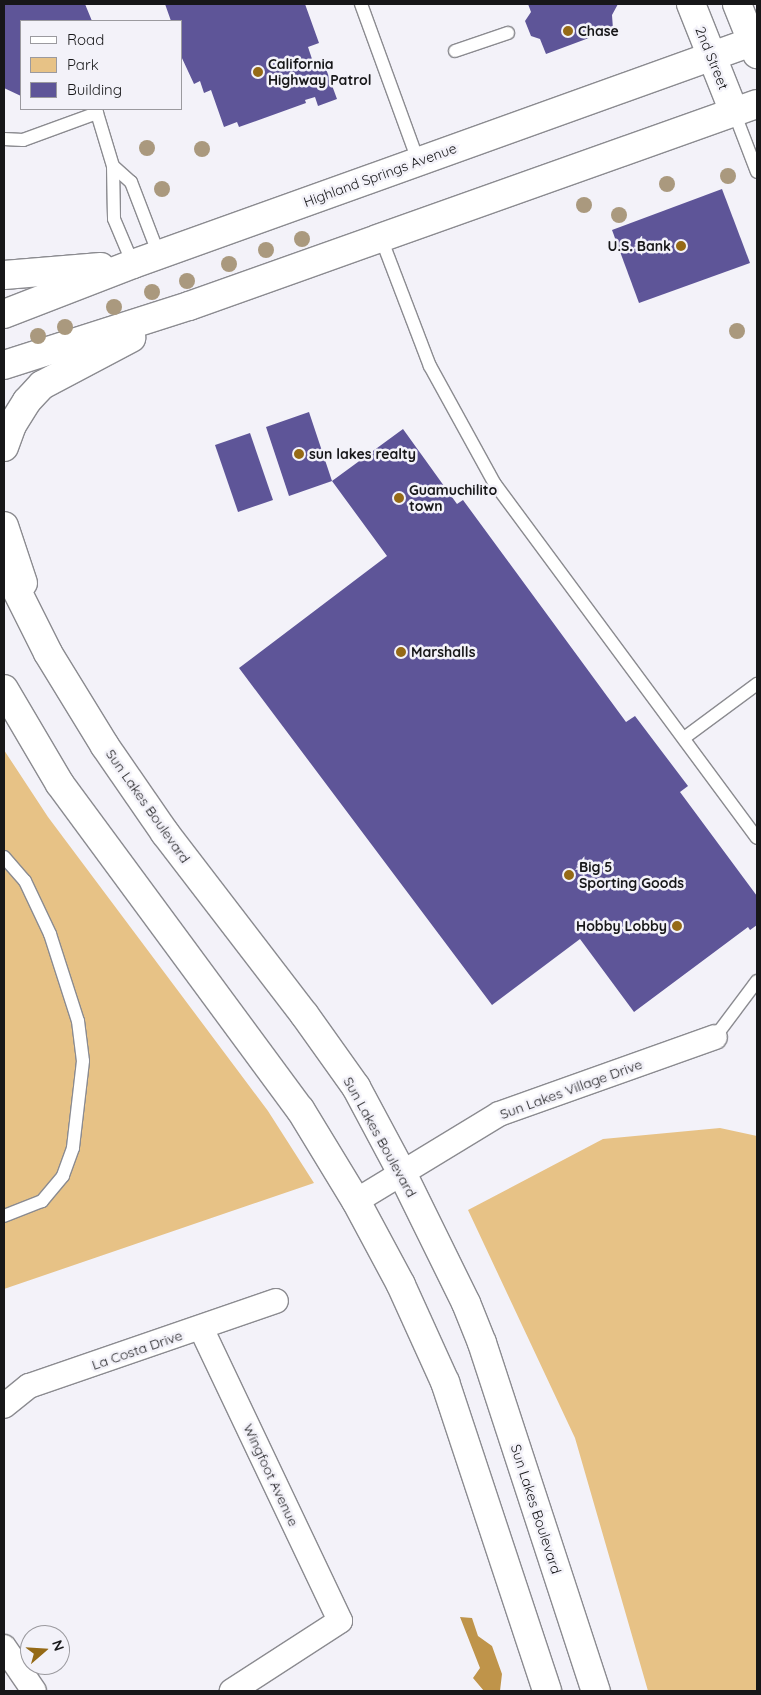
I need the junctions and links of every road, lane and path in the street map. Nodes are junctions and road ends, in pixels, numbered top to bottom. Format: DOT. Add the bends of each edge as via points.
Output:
graph roads {
  1 [pos="360,4"];
  2 [pos="691,4"];
  3 [pos="737,4"];
  4 [pos="508,34"];
  5 [pos="756,45"];
  6 [pos="455,51"];
  7 [pos="712,56"];
  8 [pos="746,108"];
  9 [pos="4,139"];
  10 [pos="418,162"];
  11 [pos="113,166"];
  12 [pos="757,172"];
  13 [pos="381,238"];
  14 [pos="159,255"];
  15 [pos="133,264"];
  16 [pos="4,275"];
  17 [pos="189,306"];
  18 [pos="4,314"];
  19 [pos="4,365"];
  20 [pos="4,447"];
  21 [pos="4,526"];
  22 [pos="4,565"];
  23 [pos="48,653"];
  24 [pos="757,684"];
  25 [pos="4,689"];
  26 [pos="684,738"];
  27 [pos="757,838"];
  28 [pos="4,857"];
  29 [pos="757,981"];
  30 [pos="715,1037"];
  31 [pos="402,1173"];
  32 [pos="356,1201"];
  33 [pos="4,1216"];
  34 [pos="276,1301"];
  35 [pos="202,1328"];
  36 [pos="4,1406"];
  37 [pos="4,1646"];
  38 [pos="34,1691"];
  39 [pos="232,1691"];
  40 [pos="547,1691"];
  41 [pos="596,1691"];
  1 -- 10 [label="lane"];
  2 -- 7 [label="street, 2nd Street"];
  3 -- 5 [label="street"];
  4 -- 6 [label="lane"];
  5 -- 7 [label="street, Highland Springs Avenue"];
  7 -- 8 [label="street, 2nd Street"];
  7 -- 10 [label="street, Highland Springs Avenue"];
  8 -- 12 [label="lane"];
  8 -- 13 [label="street"];
  9 -- 11 [label="lane" via="23,140 97,113"];
  10 -- 14 [label="street, Highland Springs Avenue"];
  11 -- 14 [label="lane" via="131,182"];
  11 -- 15 [label="lane" via="114,219"];
  13 -- 17 [label="street"];
  13 -- 26 [label="lane" via="430,366 495,484"];
  14 -- 15 [label="street, Highland Springs Avenue"];
  15 -- 16 [label="street"];
  15 -- 18 [label="street, Highland Springs Avenue"];
  17 -- 19 [label="street"];
  17 -- 20 [label="street" via="42,385 12,425"];
  21 -- 23 [label="street"];
  22 -- 23 [label="street, Sun Lakes Boulevard"];
  23 -- 31 [label="street, Sun Lakes Boulevard" via="105,746 165,833 356,1087"];
  24 -- 26 [label="lane"];
  25 -- 32 [label="street" via="60,784 300,1109"];
  26 -- 27 [label="lane"];
  28 -- 33 [label="lane" via="25,881 50,934 78,1021 83,1061 73,1148 63,1176 42,1201"];
  29 -- 30 [label="lane"];
  30 -- 31 [label="street, Sun Lakes Village Drive" via="499,1114"];
  31 -- 32 [label="street, Sun Lakes Village Drive"];
  31 -- 41 [label="street, Sun Lakes Boulevard" via="455,1279 482,1343"];
  32 -- 40 [label="street" via="401,1285 445,1382"];
  34 -- 35 [label="street, La Costa Drive"];
  35 -- 36 [label="street, La Costa Drive" via="29,1386"];
  35 -- 39 [label="street, Wingfoot Avenue" via="340,1621"];
  37 -- 38 [label="street"];
}
